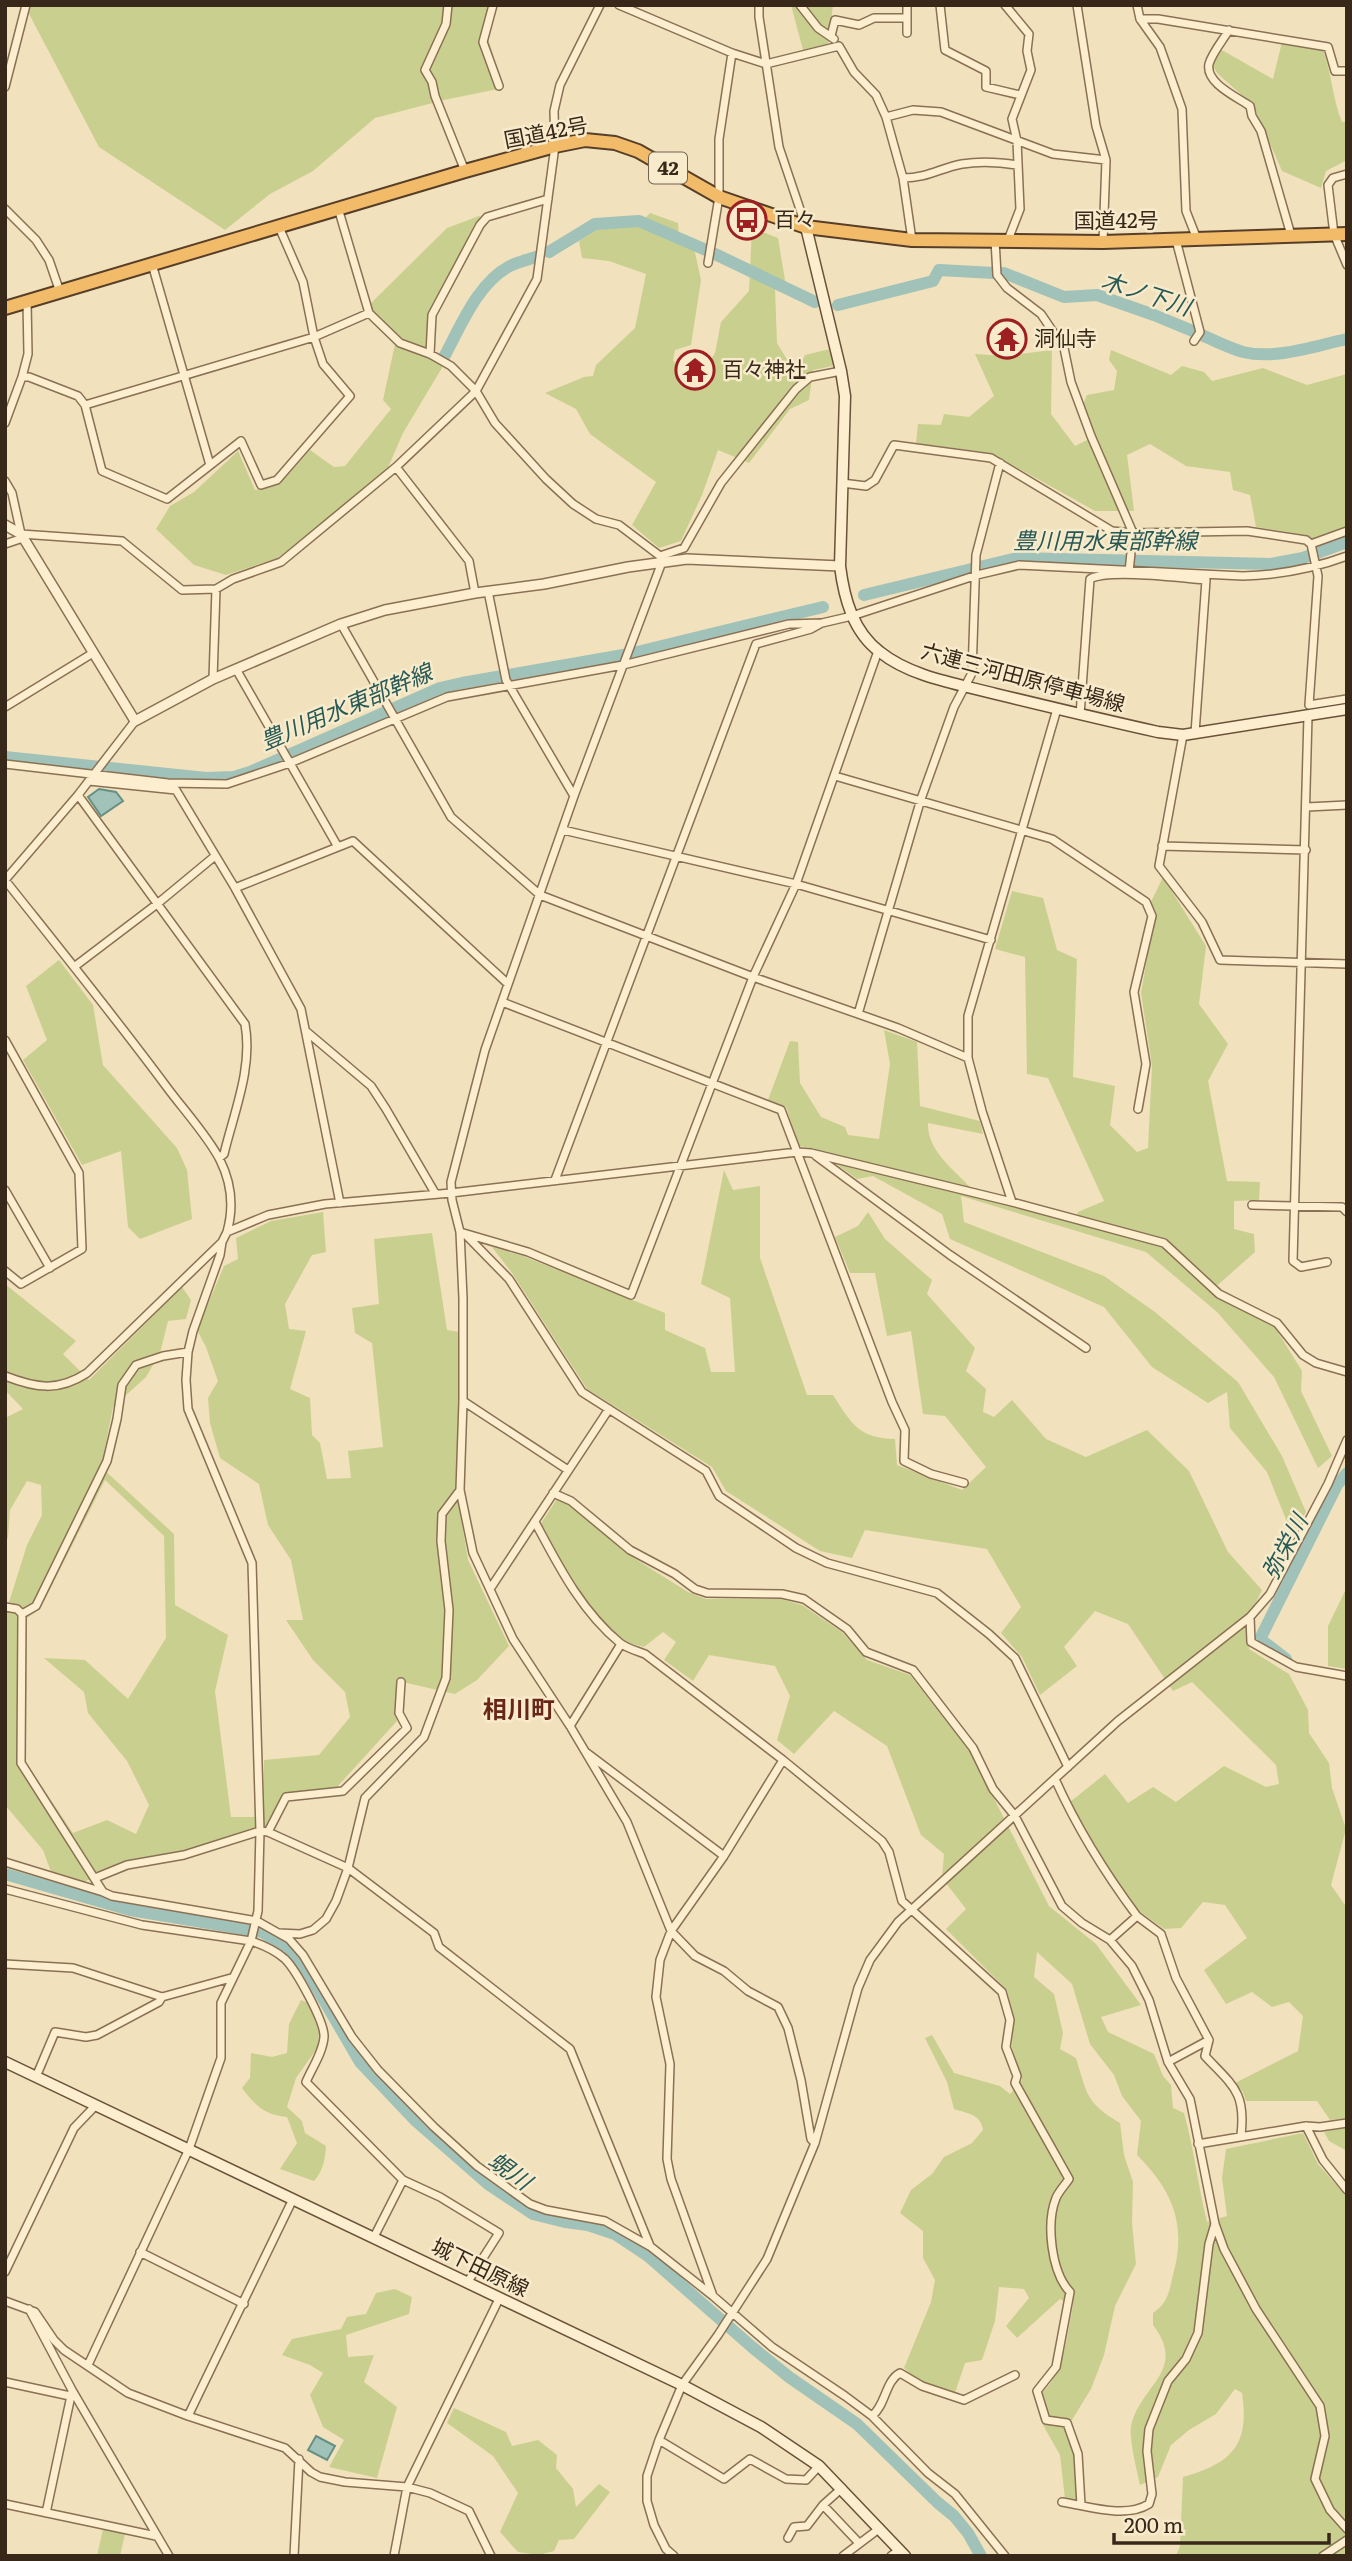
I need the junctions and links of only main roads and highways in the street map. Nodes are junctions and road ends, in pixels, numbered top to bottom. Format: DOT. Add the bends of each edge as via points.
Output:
graph roads {
  1 [pos="806,228"];
  2 [pos="1340,234"];
  3 [pos="5,308"];
  4 [pos="1347,709"];
  5 [pos="5,2062"];
  6 [pos="899,2553"];
  1 -- 2 [label="highway, 国道42号 / 42" via="912,240 1103,242"];
  1 -- 3 [label="highway, 国道42号 / 42" via="719,197 638,150 585,140 465,171"];
  1 -- 4 [label="main road, 六連三河田原停車場線" via="845,396 843,588 860,631 878,651 912,670 964,686 1158,732 1183,735"];
  5 -- 6 [label="main road, 城下田原線" via="761,2427 819,2466"];
}
